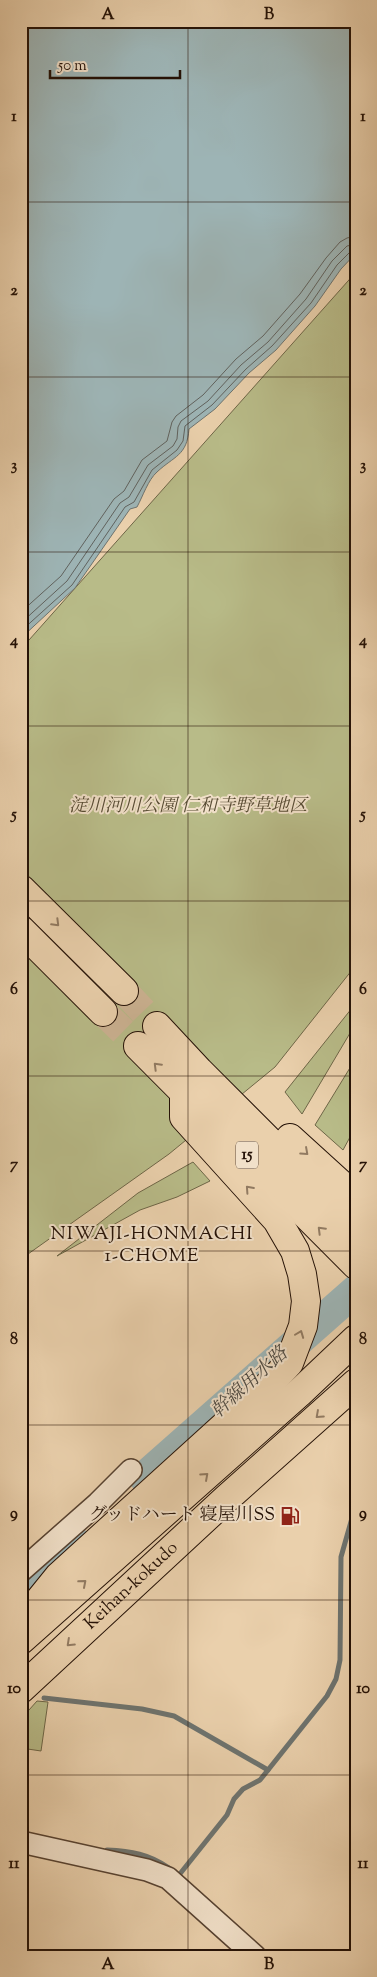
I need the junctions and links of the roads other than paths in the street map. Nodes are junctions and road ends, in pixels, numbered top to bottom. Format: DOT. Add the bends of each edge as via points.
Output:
graph roads {
  1 [pos="21,888"];
  2 [pos="21,930"];
  3 [pos="124,990"];
  4 [pos="103,1012"];
  5 [pos="157,1026"];
  6 [pos="138,1046"];
  7 [pos="192,1082"];
  8 [pos="356,1198"];
  9 [pos="356,1228"];
  10 [pos="356,1265"];
  11 [pos="356,1339"];
  12 [pos="356,1383"];
  13 [pos="131,1470"];
  14 [pos="98,1503"];
  15 [pos="116,1522"];
  16 [pos="21,1571"];
  17 [pos="21,1623"];
  18 [pos="21,1640"];
  19 [pos="21,1689"];
  20 [pos="21,1842"];
  21 [pos="255,1956"];
  1 -- 3 [label="main road, one-way"];
  2 -- 4 [label="main road"];
  5 -- 7 [label="main road, 15"];
  7 -- 6 [label="main road, 15, one-way"];
  7 -- 8 [label="main road, one-way" via="219,1073"];
  7 -- 9 [label="main road, 15"];
  10 -- 7 [label="main road, 15, one-way"];
  15 -- 7 [label="main road, one-way" via="265,1389 289,1363 303,1326 306,1301 295,1251 277,1220 184,1117"];
  18 -- 11 [label="main road, Keihan-kokudo, one-way"];
  12 -- 19 [label="main road, Keihan-kokudo, one-way"];
  13 -- 14 [label="street"];
  14 -- 15 [label="street"];
  14 -- 16 [label="street"];
  15 -- 17 [label="main road" via="59,1576"];
  20 -- 21 [label="street" via="147,1870 168,1878"];
}
